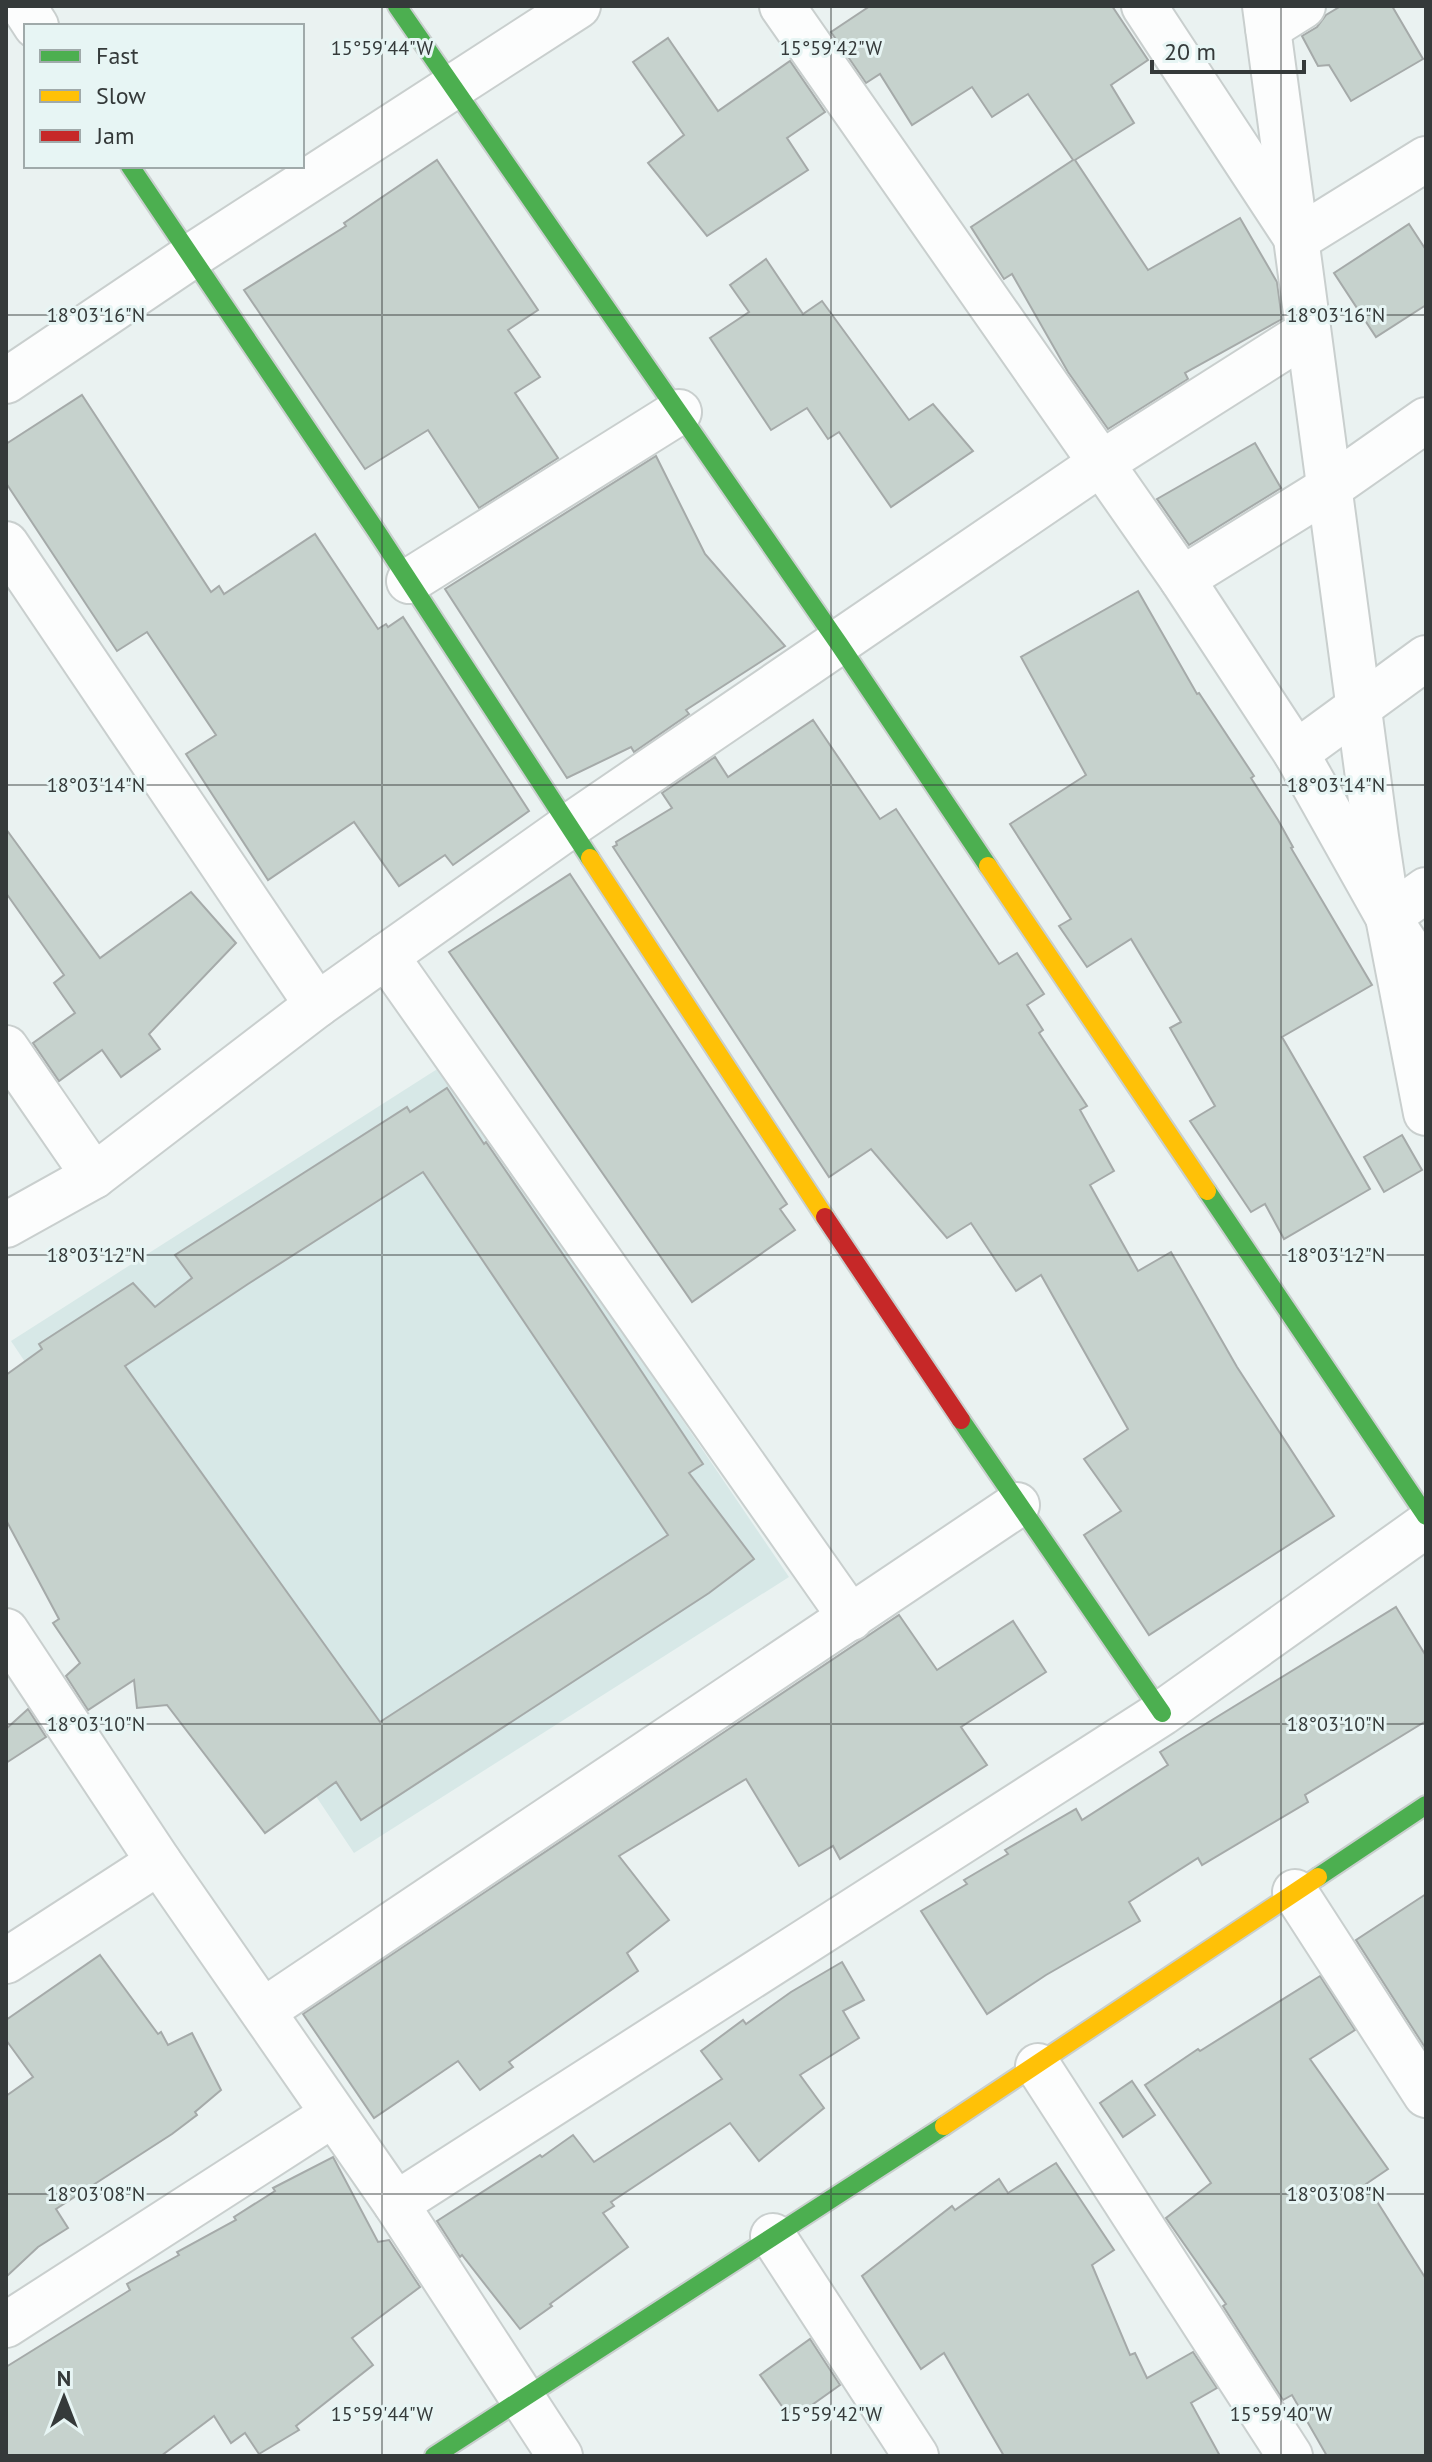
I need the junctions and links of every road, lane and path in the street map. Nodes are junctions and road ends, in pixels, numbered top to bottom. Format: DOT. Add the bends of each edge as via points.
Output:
graph roads {
  1 [pos="23,6"];
  2 [pos="397,6"];
  3 [pos="578,6"];
  4 [pos="782,6"];
  5 [pos="1144,6"];
  6 [pos="1279,13"];
  7 [pos="35,24"];
  8 [pos="453,86"];
  9 [pos="1426,159"];
  10 [pos="131,168"];
  11 [pos="1297,239"];
  12 [pos="190,257"];
  13 [pos="1308,332"];
  14 [pos="6,381"];
  15 [pos="679,412"];
  16 [pos="1426,420"];
  17 [pos="1100,464"];
  18 [pos="1329,488"];
  19 [pos="6,544"];
  20 [pos="1182,579"];
  21 [pos="409,581"];
  22 [pos="839,644"];
  23 [pos="1426,658"];
  24 [pos="1359,705"];
  25 [pos="1296,753"];
  26 [pos="568,827"];
  27 [pos="1426,890"];
  28 [pos="1388,917"];
  29 [pos="386,956"];
  30 [pos="1426,975"];
  31 [pos="317,1005"];
  32 [pos="6,1048"];
  33 [pos="1426,1113"];
  34 [pos="94,1176"];
  35 [pos="6,1225"];
  36 [pos="1017,1505"];
  37 [pos="1426,1516"];
  38 [pos="1426,1525"];
  39 [pos="851,1618"];
  40 [pos="6,1631"];
  41 [pos="1162,1713"];
  42 [pos="1426,1805"];
  43 [pos="159,1862"];
  44 [pos="1295,1892"];
  45 [pos="6,1961"];
  46 [pos="263,2011"];
  47 [pos="1038,2066"];
  48 [pos="1426,2095"];
  49 [pos="332,2115"];
  50 [pos="396,2204"];
  51 [pos="773,2236"];
  52 [pos="6,2325"];
  53 [pos="523,2399"];
  54 [pos="434,2456"];
  55 [pos="560,2456"];
  56 [pos="916,2456"];
  57 [pos="1290,2456"];
  1 -- 7 [label="street"];
  2 -- 8 [label="street"];
  3 -- 8 [label="street"];
  4 -- 17 [label="street"];
  5 -- 11 [label="street"];
  6 -- 11 [label="street"];
  8 -- 12 [label="street"];
  8 -- 15 [label="street"];
  9 -- 11 [label="street"];
  10 -- 12 [label="street"];
  11 -- 13 [label="street"];
  12 -- 14 [label="street"];
  12 -- 21 [label="street"];
  13 -- 17 [label="street"];
  13 -- 18 [label="street"];
  15 -- 21 [label="street"];
  15 -- 22 [label="street"];
  16 -- 18 [label="street"];
  17 -- 20 [label="street"];
  17 -- 22 [label="street"];
  18 -- 20 [label="street"];
  18 -- 24 [label="street"];
  19 -- 31 [label="street"];
  20 -- 25 [label="street"];
  21 -- 26 [label="street"];
  22 -- 26 [label="street"];
  22 -- 37 [label="street"];
  23 -- 24 [label="street"];
  24 -- 25 [label="street"];
  24 -- 28 [label="street"];
  25 -- 28 [label="street"];
  26 -- 29 [label="street"];
  26 -- 36 [label="street"];
  27 -- 28 [label="street"];
  28 -- 30 [label="street"];
  28 -- 33 [label="street"];
  29 -- 31 [label="street"];
  29 -- 39 [label="street"];
  31 -- 34 [label="street"];
  32 -- 34 [label="street"];
  34 -- 35 [label="street"];
  36 -- 39 [label="street"];
  36 -- 41 [label="street"];
  38 -- 41 [label="street"];
  39 -- 46 [label="street"];
  40 -- 43 [label="street"];
  41 -- 50 [label="street"];
  42 -- 44 [label="street"];
  43 -- 45 [label="street"];
  43 -- 46 [label="street"];
  44 -- 47 [label="street"];
  44 -- 48 [label="street"];
  46 -- 49 [label="street"];
  47 -- 51 [label="street"];
  47 -- 57 [label="street"];
  49 -- 50 [label="street"];
  49 -- 52 [label="street"];
  50 -- 53 [label="street"];
  51 -- 53 [label="street"];
  51 -- 56 [label="street"];
  53 -- 54 [label="street"];
  53 -- 55 [label="street"];
}
